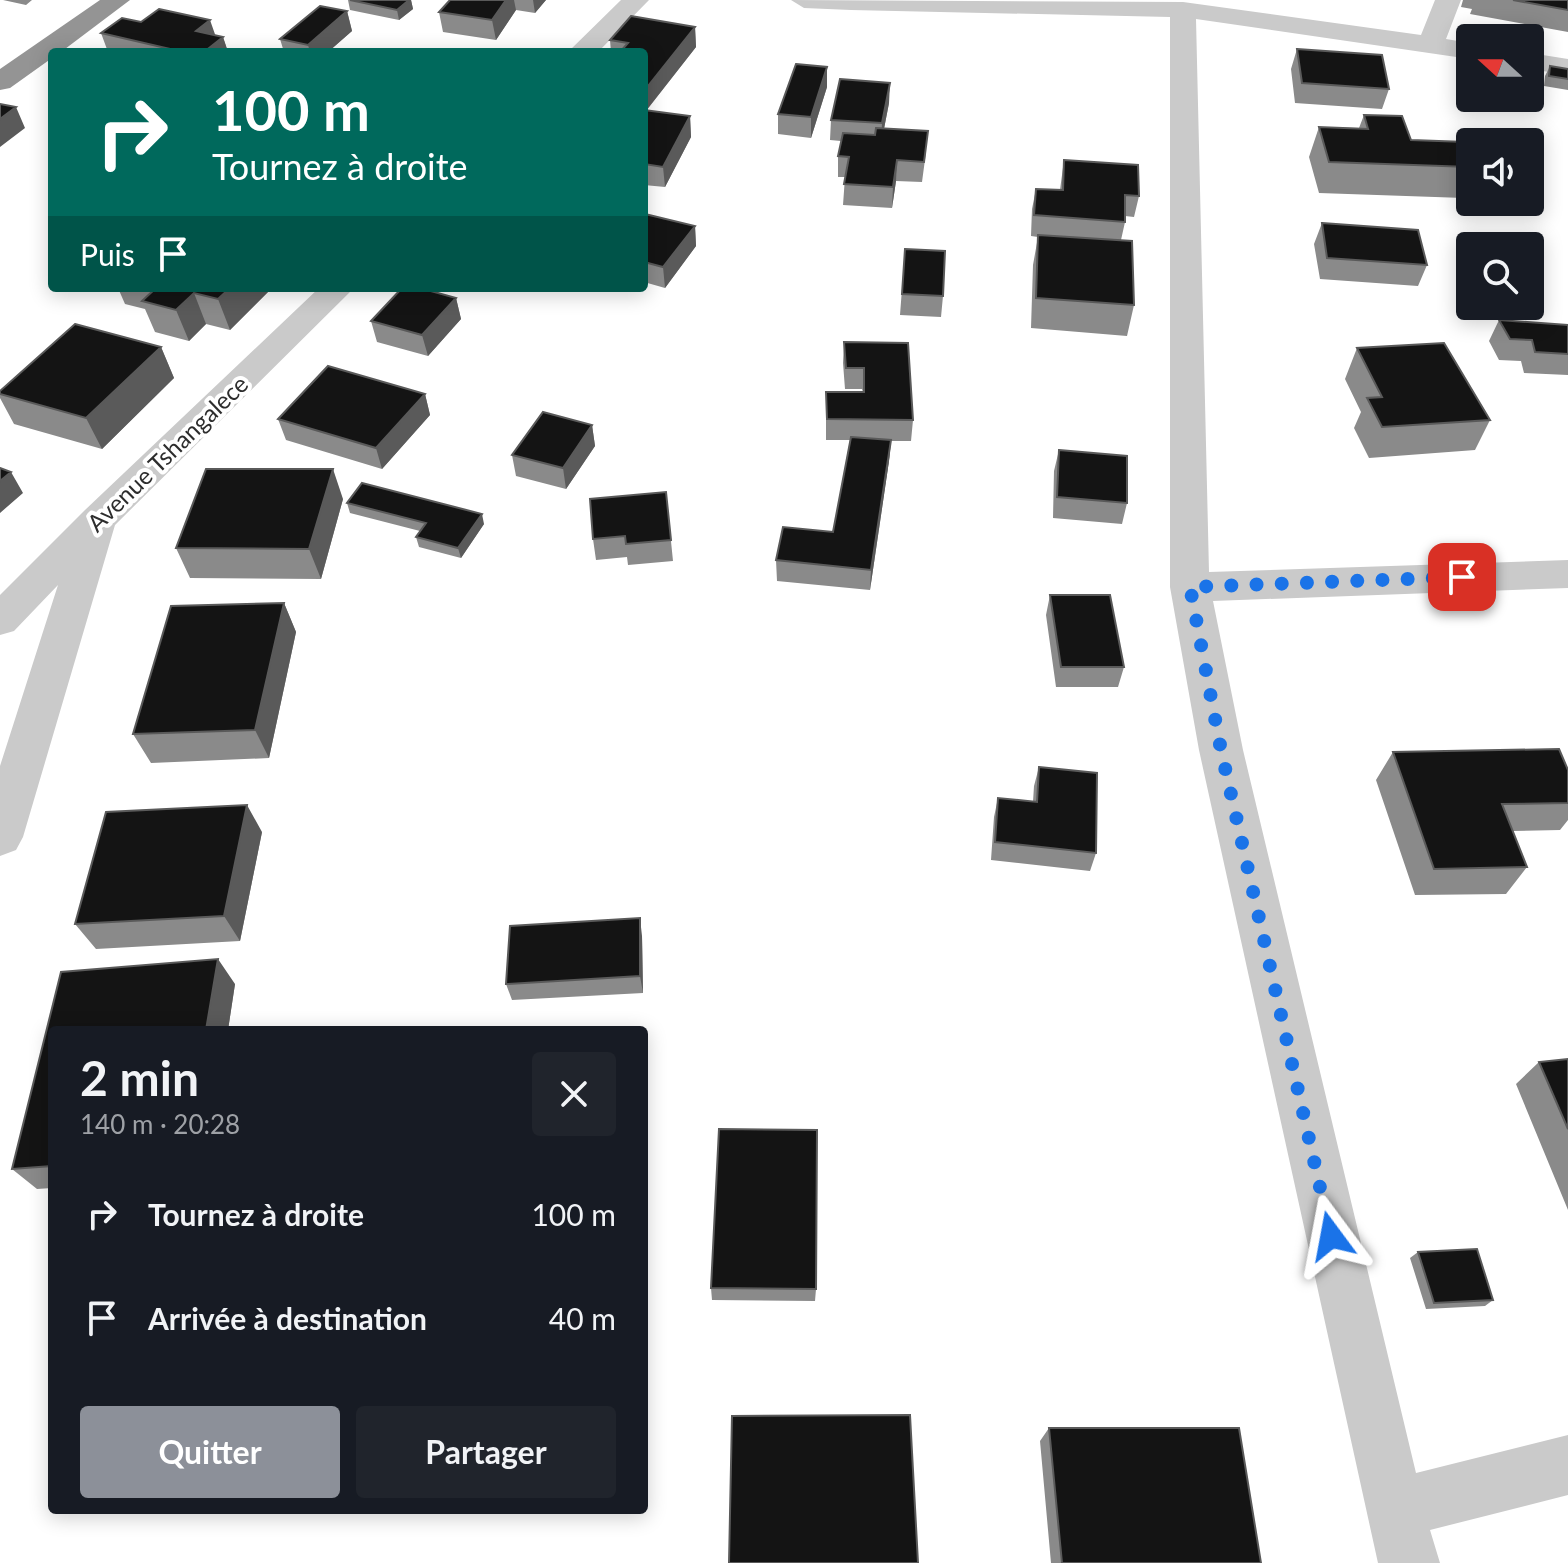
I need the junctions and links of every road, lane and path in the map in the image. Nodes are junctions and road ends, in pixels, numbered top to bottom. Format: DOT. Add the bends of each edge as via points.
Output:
graph roads {
  1 [pos="79,0"];
  2 [pos="117,0"];
  3 [pos="636,0"];
  4 [pos="804,0"];
  5 [pos="1448,0"];
  6 [pos="1088,3"];
  7 [pos="1183,10"];
  8 [pos="1430,45"];
  9 [pos="48,48"];
  10 [pos="49,48"];
  11 [pos="586,48"];
  12 [pos="1456,49"];
  13 [pos="0,54"];
  14 [pos="1544,63"];
  15 [pos="1568,67"];
  16 [pos="0,82"];
  17 [pos="334,292"];
  18 [pos="98,519"];
  19 [pos="1568,574"];
  20 [pos="1190,587"];
  21 [pos="0,620"];
  22 [pos="0,837"];
  23 [pos="1568,1465"];
  24 [pos="1401,1536"];
  1 -- 13 [label="highway"];
  2 -- 10 [label="highway"];
  3 -- 11 [label="street"];
  4 -- 6 [label="street" via="885,6"];
  5 -- 8 [label="street"];
  6 -- 7 [label="street"];
  7 -- 8 [label="street"];
  7 -- 20 [label="street"];
  8 -- 12 [label="street"];
  9 -- 16 [label="highway"];
  14 -- 15 [label="street"];
  17 -- 18 [label="street, Avenue Tshangalece"];
  18 -- 21 [label="street, Avenue Tshangalece"];
  18 -- 22 [label="street"];
  19 -- 20 [label="street"];
  20 -- 24 [label="street" via="1221,750"];
  23 -- 24 [label="street"];
}
